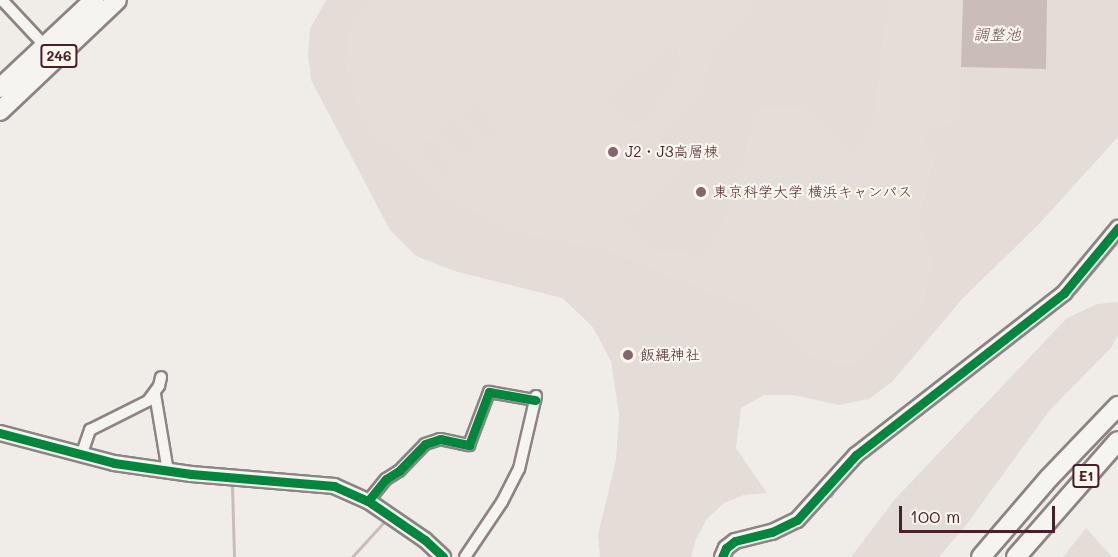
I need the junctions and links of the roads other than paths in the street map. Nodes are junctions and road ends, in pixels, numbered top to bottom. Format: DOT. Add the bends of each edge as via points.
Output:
graph roads {
  1 [pos="2,0"];
  2 [pos="94,0"];
  3 [pos="117,0"];
  4 [pos="45,46"];
  5 [pos="0,88"];
  6 [pos="0,111"];
  7 [pos="1118,228"];
  8 [pos="161,377"];
  9 [pos="155,394"];
  10 [pos="1118,406"];
  11 [pos="0,433"];
  12 [pos="1118,441"];
  13 [pos="81,456"];
  14 [pos="168,472"];
  15 [pos="368,501"];
  16 [pos="1054,513"];
  17 [pos="443,557"];
  18 [pos="465,557"];
  19 [pos="722,557"];
  20 [pos="981,557"];
  21 [pos="1016,557"];
  22 [pos="1028,557"];
  1 -- 4 [label="street"];
  2 -- 4 [label="highway, 246"];
  3 -- 6 [label="highway, 246"];
  4 -- 5 [label="highway, 246"];
  7 -- 19 [label="street" via="1064,293 870,443 842,468 797,520 772,532 735,541"];
  8 -- 9 [label="street"];
  9 -- 13 [label="street" via="90,430"];
  9 -- 14 [label="street"];
  10 -- 20 [label="highway, E1"];
  11 -- 13 [label="street"];
  12 -- 16 [label="highway, E1"];
  13 -- 14 [label="street"];
  14 -- 15 [label="street" via="334,486"];
  15 -- 17 [label="street"];
  15 -- 18 [label="street" via="425,444 440,439 469,445 489,392 536,398 519,468 502,502"];
  16 -- 21 [label="highway, E1"];
  16 -- 22 [label="highway"];
}
